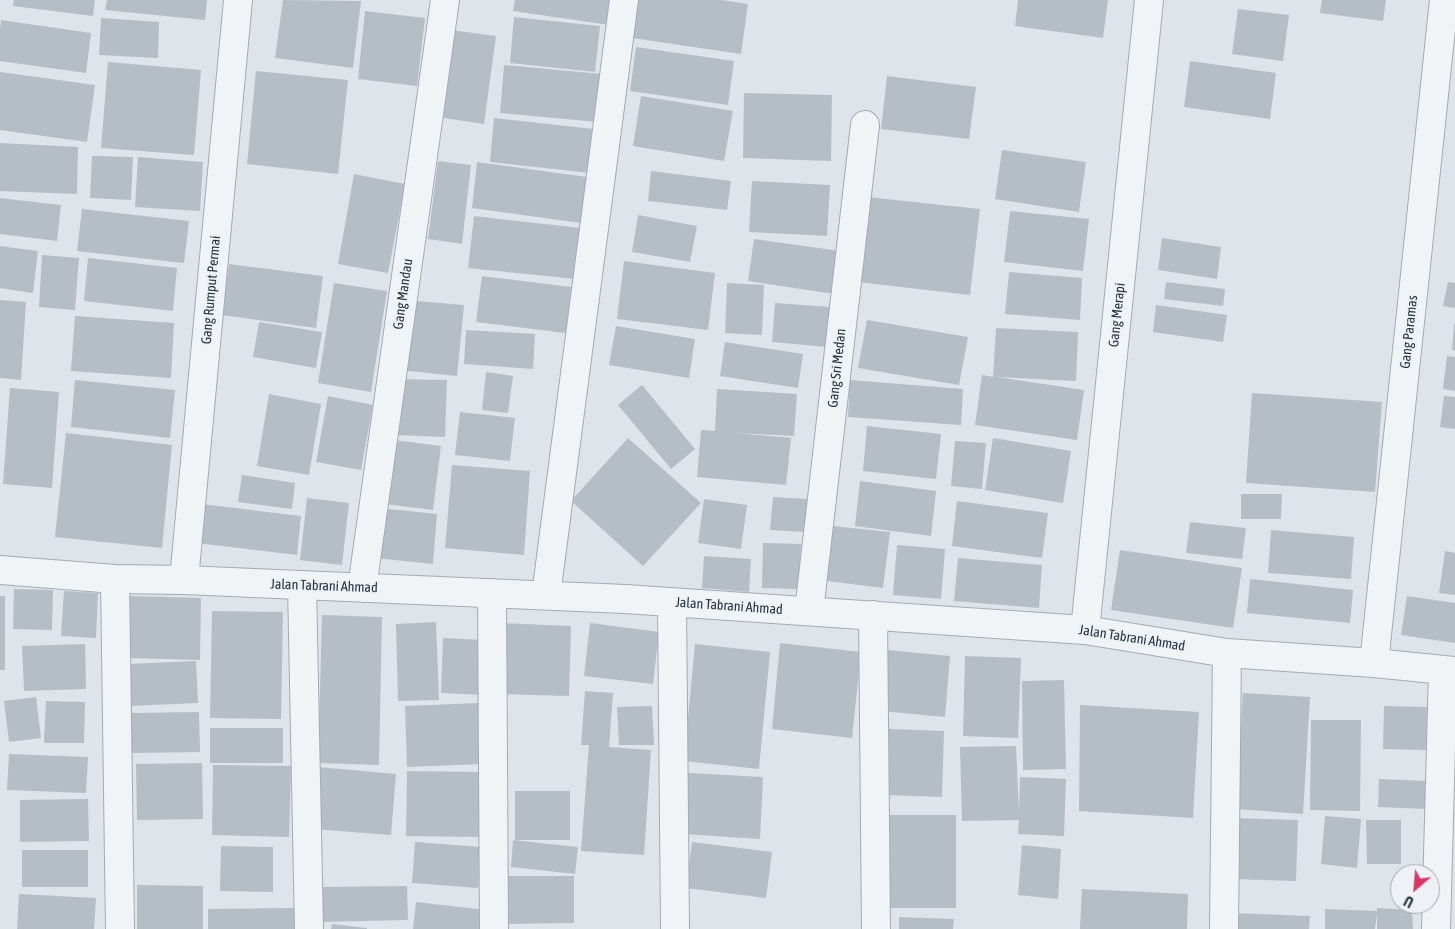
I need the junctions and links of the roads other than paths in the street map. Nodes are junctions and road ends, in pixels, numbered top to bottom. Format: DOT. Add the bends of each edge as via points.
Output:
graph roads {
  1 [pos="238,0"];
  2 [pos="445,0"];
  3 [pos="624,0"];
  4 [pos="1149,0"];
  5 [pos="1444,0"];
  6 [pos="864,125"];
  7 [pos="0,570"];
  8 [pos="115,579"];
  9 [pos="184,580"];
  10 [pos="302,585"];
  11 [pos="362,588"];
  12 [pos="492,593"];
  13 [pos="546,595"];
  14 [pos="672,602"];
  15 [pos="809,611"];
  16 [pos="874,616"];
  17 [pos="1085,630"];
  18 [pos="1227,653"];
  19 [pos="1374,663"];
  20 [pos="1449,671"];
  21 [pos="120,929"];
  22 [pos="308,929"];
  23 [pos="494,929"];
  24 [pos="675,929"];
  25 [pos="876,929"];
  26 [pos="1224,929"];
  27 [pos="1436,929"];
  1 -- 9 [label="street, Gang Rumput Permai"];
  2 -- 11 [label="street, Gang Mandau"];
  3 -- 13 [label="street"];
  4 -- 17 [label="street, Gang Merapi"];
  5 -- 19 [label="street, Gang Paramas"];
  6 -- 15 [label="street, Gang Sri Medan"];
  7 -- 8 [label="street, Jalan Tabrani Ahmad"];
  8 -- 9 [label="street, Jalan Tabrani Ahmad"];
  8 -- 21 [label="street"];
  9 -- 10 [label="street, Jalan Tabrani Ahmad"];
  10 -- 11 [label="street, Jalan Tabrani Ahmad"];
  10 -- 22 [label="street"];
  11 -- 12 [label="street, Jalan Tabrani Ahmad"];
  12 -- 13 [label="street, Jalan Tabrani Ahmad"];
  12 -- 23 [label="street"];
  13 -- 14 [label="street, Jalan Tabrani Ahmad"];
  14 -- 15 [label="street, Jalan Tabrani Ahmad"];
  14 -- 24 [label="street"];
  15 -- 16 [label="street, Jalan Tabrani Ahmad"];
  16 -- 17 [label="street, Jalan Tabrani Ahmad"];
  16 -- 25 [label="street"];
  17 -- 18 [label="street, Jalan Tabrani Ahmad"];
  18 -- 19 [label="street, Jalan Tabrani Ahmad"];
  18 -- 26 [label="street"];
  19 -- 20 [label="street, Jalan Tabrani Ahmad"];
  20 -- 27 [label="street"];
}
